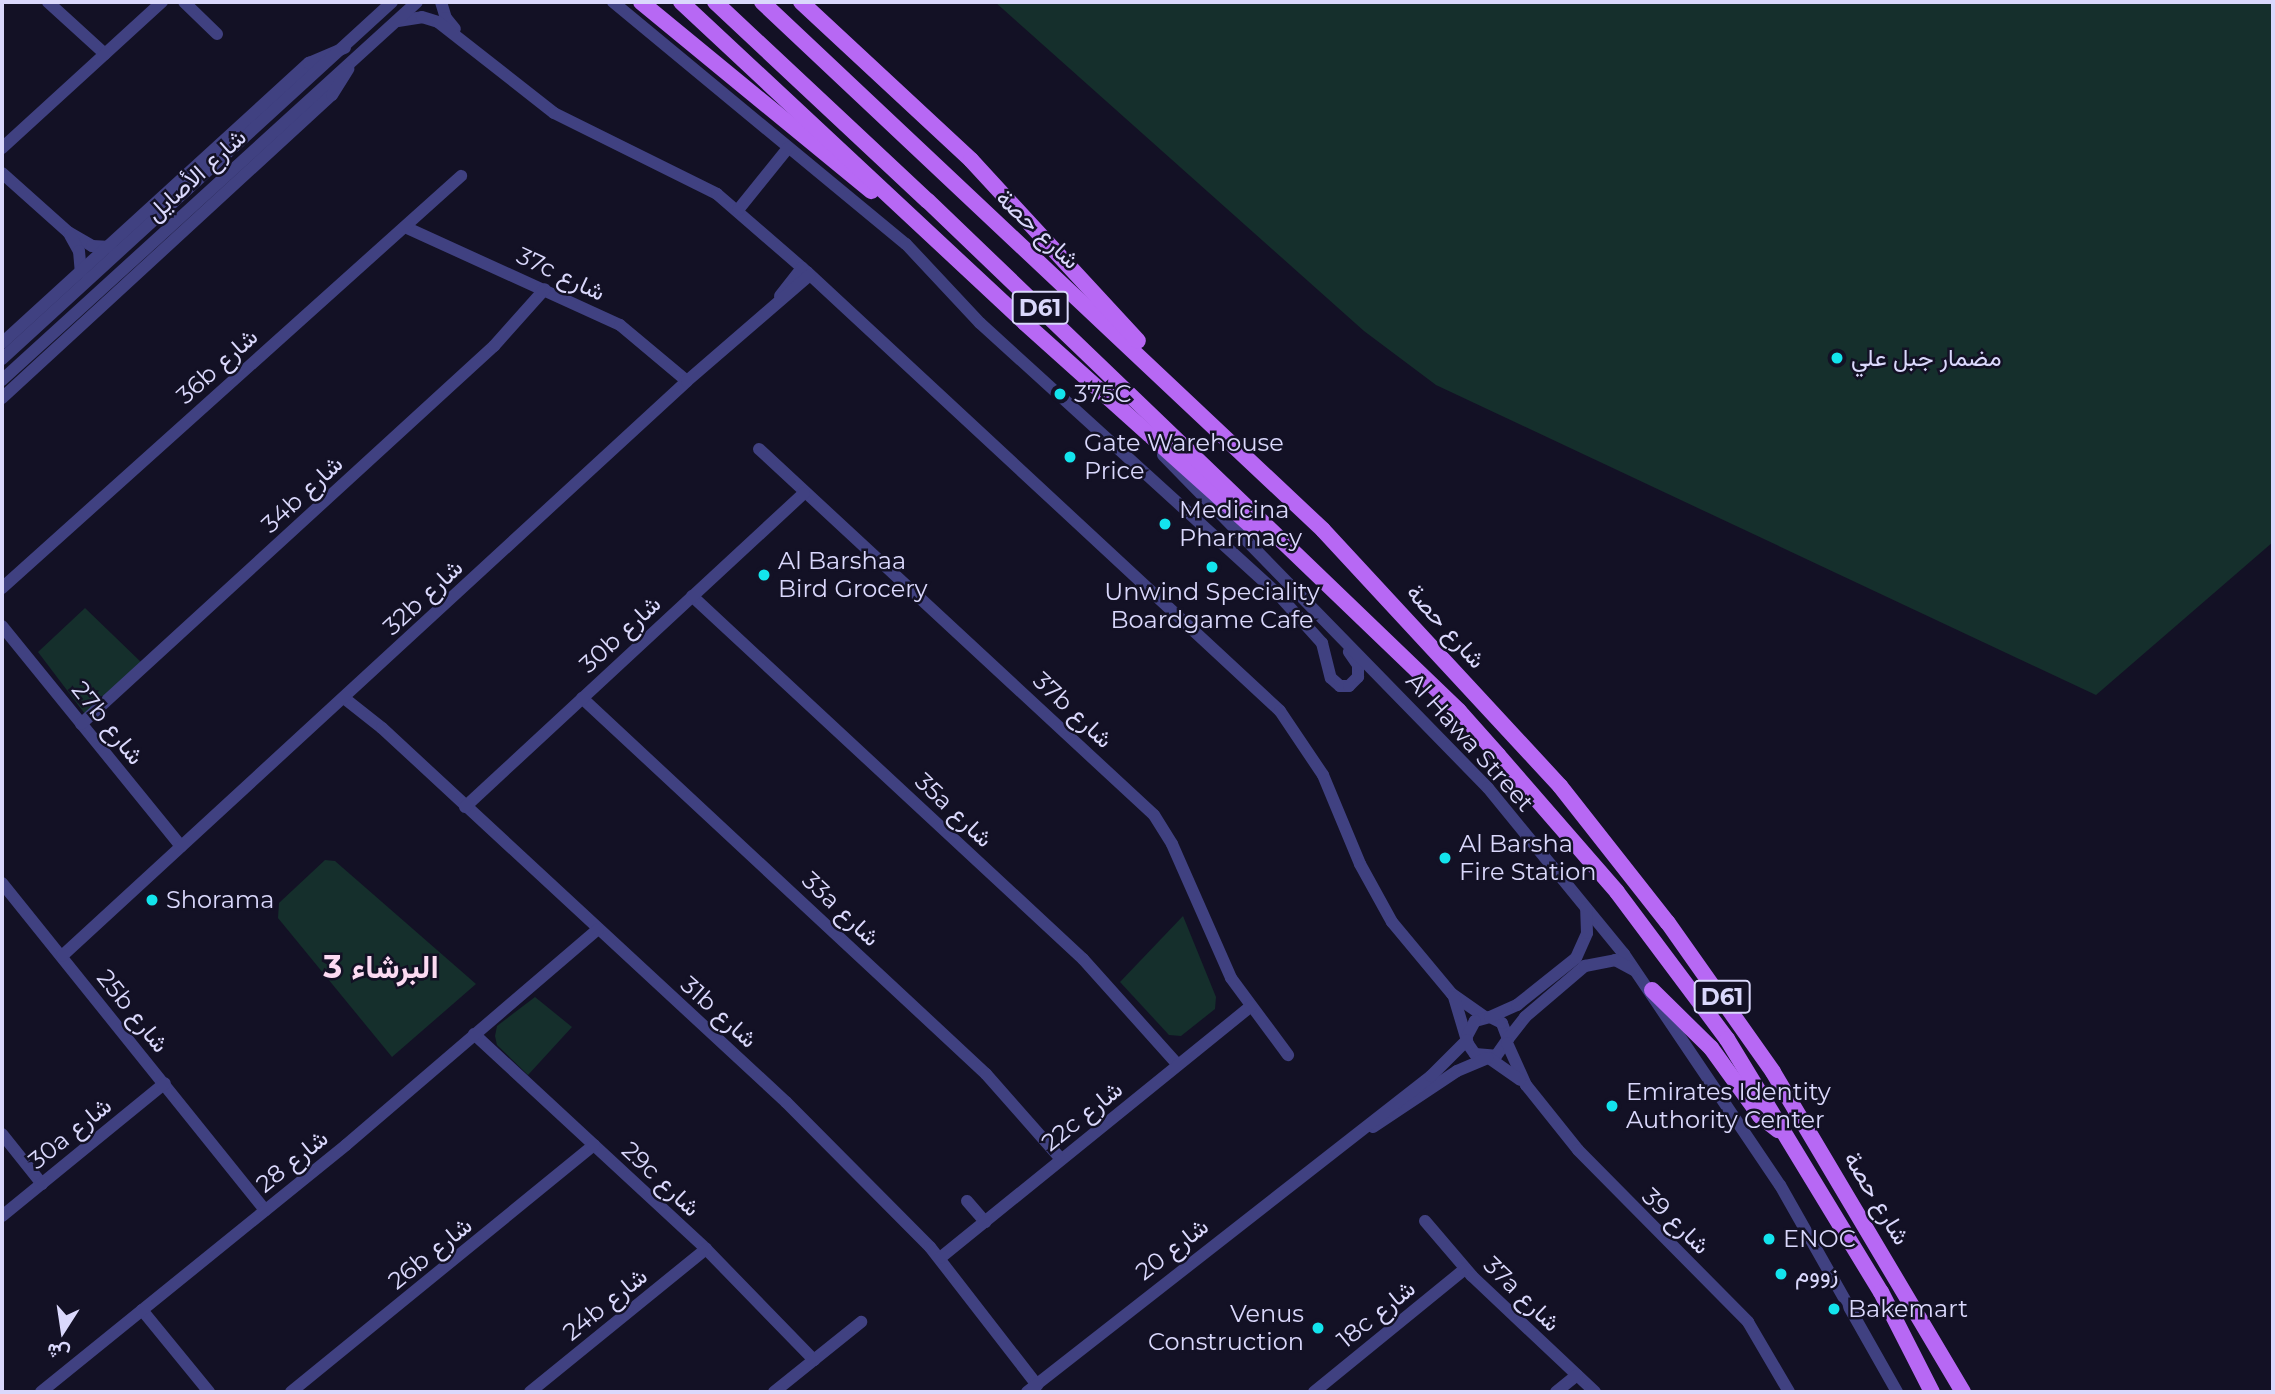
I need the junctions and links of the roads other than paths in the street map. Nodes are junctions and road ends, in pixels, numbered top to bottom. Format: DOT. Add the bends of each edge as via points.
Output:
graph roads {
  1 [pos="48,2"];
  2 [pos="162,2"];
  3 [pos="184,2"];
  4 [pos="392,2"];
  5 [pos="417,2"];
  6 [pos="441,2"];
  7 [pos="613,2"];
  8 [pos="640,2"];
  9 [pos="681,2"];
  10 [pos="715,2"];
  11 [pos="762,2"];
  12 [pos="801,2"];
  13 [pos="383,7"];
  14 [pos="398,20"];
  15 [pos="217,34"];
  16 [pos="345,48"];
  17 [pos="474,50"];
  18 [pos="104,54"];
  19 [pos="2,148"];
  20 [pos="788,148"];
  21 [pos="2,173"];
  22 [pos="461,176"];
  23 [pos="738,210"];
  24 [pos="917,223"];
  25 [pos="405,226"];
  26 [pos="68,232"];
  27 [pos="127,244"];
  28 [pos="109,247"];
  29 [pos="806,271"];
  30 [pos="81,272"];
  31 [pos="545,289"];
  32 [pos="72,323"];
  33 [pos="2,343"];
  34 [pos="2,359"];
  35 [pos="2,380"];
  36 [pos="687,382"];
  37 [pos="1177,390"];
  38 [pos="2,398"];
  39 [pos="1153,436"];
  40 [pos="759,449"];
  41 [pos="804,493"];
  42 [pos="2,588"];
  43 [pos="1297,595"];
  44 [pos="692,596"];
  45 [pos="1362,618"];
  46 [pos="2,626"];
  47 [pos="348,694"];
  48 [pos="582,698"];
  49 [pos="81,724"];
  50 [pos="465,807"];
  51 [pos="181,846"];
  52 [pos="2,883"];
  53 [pos="1586,908"];
  54 [pos="594,926"];
  55 [pos="58,951"];
  56 [pos="1648,985"];
  57 [pos="1452,994"];
  58 [pos="1251,1006"];
  59 [pos="1487,1017"];
  60 [pos="474,1034"];
  61 [pos="1467,1038"];
  62 [pos="1507,1041"];
  63 [pos="1288,1055"];
  64 [pos="1488,1058"];
  65 [pos="1178,1065"];
  66 [pos="166,1083"];
  67 [pos="1526,1085"];
  68 [pos="2,1134"];
  69 [pos="1785,1135"];
  70 [pos="1345,1143"];
  71 [pos="594,1145"];
  72 [pos="1061,1159"];
  73 [pos="42,1184"];
  74 [pos="967,1201"];
  75 [pos="268,1207"];
  76 [pos="2,1216"];
  77 [pos="1426,1221"];
  78 [pos="985,1222"];
  79 [pos="706,1249"];
  80 [pos="940,1258"];
  81 [pos="1465,1269"];
  82 [pos="142,1310"];
  83 [pos="861,1322"];
  84 [pos="814,1360"];
  85 [pos="1577,1375"];
  86 [pos="1036,1385"];
  87 [pos="41,1392"];
  88 [pos="209,1392"];
  89 [pos="291,1392"];
  90 [pos="530,1392"];
  91 [pos="774,1392"];
  92 [pos="1314,1392"];
  93 [pos="1556,1392"];
  94 [pos="1595,1392"];
  95 [pos="1789,1392"];
  96 [pos="1897,1392"];
  97 [pos="1932,1392"];
  98 [pos="1963,1392"];
  1 -- 18 [label="street"];
  2 -- 18 [label="street"];
  3 -- 15 [label="street"];
  4 -- 13 [label="street, شارع الأصايل"];
  5 -- 14 [label="street"];
  6 -- 17 [label="street" via="449,23"];
  7 -- 20 [label="street"];
  8 -- 24 [label="main road" via="831,161"];
  9 -- 24 [label="main road, D61"];
  10 -- 45 [label="main road, شارع حصة / D61"];
  11 -- 37 [label="main road, شارع حصة / D61"];
  12 -- 37 [label="main road" via="1045,236"];
  13 -- 16 [label="street, شارع الأصايل"];
  14 -- 17 [label="street" via="433,20"];
  14 -- 32 [label="street" via="350,64 332,95"];
  16 -- 27 [label="street, شارع الأصايل"];
  16 -- 28 [label="street" via="309,63"];
  17 -- 23 [label="street" via="554,113 695,181"];
  18 -- 19 [label="street"];
  20 -- 23 [label="street"];
  20 -- 43 [label="street" via="892,231 973,317 1258,576 1322,643 1333,682 1353,684 1359,673 1354,658"];
  21 -- 26 [label="street"];
  22 -- 25 [label="street, 36b شارع"];
  23 -- 29 [label="street"];
  24 -- 39 [label="main road, شارع حصة / D61"];
  25 -- 31 [label="street, 37c شارع"];
  25 -- 42 [label="street, 36b شارع"];
  26 -- 28 [label="street" via="86,244"];
  26 -- 30 [label="street" via="79,251"];
  27 -- 28 [label="street"];
  27 -- 34 [label="street, شارع الأصايل"];
  28 -- 30 [label="street"];
  29 -- 36 [label="street, 32b شارع"];
  29 -- 57 [label="street" via="1280,711 1323,775 1378,900"];
  30 -- 33 [label="street"];
  31 -- 36 [label="street, 37c شارع" via="631,332"];
  31 -- 49 [label="street, 34b شارع" via="494,345"];
  32 -- 35 [label="street"];
  32 -- 38 [label="street"];
  36 -- 47 [label="street, 32b شارع"];
  37 -- 98 [label="main road, شارع حصة / D61" via="1418,628 1624,866 1711,982 1806,1123"];
  39 -- 43 [label="street, Al Hawa Street" via="1174,467"];
  39 -- 45 [label="main road, شارع حصة / D61" via="1318,585"];
  40 -- 41 [label="street, 37b شارع"];
  41 -- 44 [label="street, 30b شارع"];
  41 -- 58 [label="street, 37b شارع" via="1154,815 1172,844 1223,963"];
  43 -- 53 [label="street, Al Hawa Street" via="1377,671 1488,789"];
  44 -- 48 [label="street, 30b شارع"];
  44 -- 65 [label="street, 35a شارع" via="1083,959"];
  45 -- 69 [label="main road, شارع حصة / D61" via="1459,711 1617,892 1727,1039"];
  46 -- 49 [label="street, 27b شارع"];
  47 -- 50 [label="street, 31b شارع"];
  47 -- 51 [label="street, 32b شارع"];
  48 -- 50 [label="street, 30b شارع"];
  48 -- 72 [label="street, 33a شارع" via="986,1074"];
  49 -- 51 [label="street, 27b شارع"];
  50 -- 54 [label="street, 31b شارع"];
  51 -- 55 [label="street, 32b شارع"];
  52 -- 55 [label="street, 25b شارع"];
  53 -- 56 [label="street, Al Hawa Street"];
  53 -- 59 [label="street" via="1587,933 1576,958 1525,1000"];
  54 -- 60 [label="street, شارع 28"];
  54 -- 80 [label="street, 31b شارع" via="786,1102"];
  55 -- 66 [label="street, 25b شارع"];
  56 -- 62 [label="street" via="1615,960 1585,966 1525,1017"];
  56 -- 69 [label="main road" via="1711,1048 1767,1124"];
  56 -- 96 [label="street, Al Hawa Street" via="1780,1185"];
  57 -- 59 [label="street"];
  57 -- 61 [label="street"];
  58 -- 63 [label="street, 37b شارع"];
  58 -- 65 [label="street, 22c شارع"];
  59 -- 61 [label="street" via="1475,1021"];
  59 -- 62 [label="street" via="1502,1023"];
  60 -- 71 [label="street, 29c شارع"];
  60 -- 75 [label="street, شارع 28"];
  61 -- 64 [label="street" via="1475,1054"];
  61 -- 70 [label="street, شارع 20" via="1442,1067"];
  62 -- 64 [label="street" via="1500,1054"];
  62 -- 67 [label="street, شارع 39"];
  64 -- 67 [label="street, شارع 39"];
  64 -- 70 [label="street, شارع 20" via="1457,1071 1413,1104"];
  65 -- 72 [label="street, 22c شارع"];
  66 -- 73 [label="street, 30a شارع"];
  66 -- 75 [label="street, 25b شارع"];
  67 -- 95 [label="street, شارع 39" via="1613,1188 1740,1312"];
  68 -- 73 [label="street"];
  69 -- 97 [label="main road, شارع حصة / D61" via="1881,1292"];
  70 -- 86 [label="street, شارع 20"];
  71 -- 79 [label="street, 29c شارع"];
  71 -- 89 [label="street, 26b شارع"];
  72 -- 78 [label="street, 22c شارع"];
  73 -- 76 [label="street, 30a شارع"];
  74 -- 78 [label="street"];
  75 -- 82 [label="street, شارع 28"];
  77 -- 81 [label="street, 37a شارع"];
  78 -- 80 [label="street, 22c شارع"];
  79 -- 84 [label="street, 29c شارع"];
  79 -- 90 [label="street, 24b شارع"];
  80 -- 86 [label="street, 31b شارع" via="1010,1344"];
  81 -- 85 [label="street, 37a شارع"];
  81 -- 92 [label="street, 18c شارع"];
  82 -- 87 [label="street, شارع 28"];
  82 -- 88 [label="street"];
  83 -- 84 [label="street"];
  84 -- 91 [label="street"];
  85 -- 93 [label="street"];
  85 -- 94 [label="street, 37a شارع"];
}
